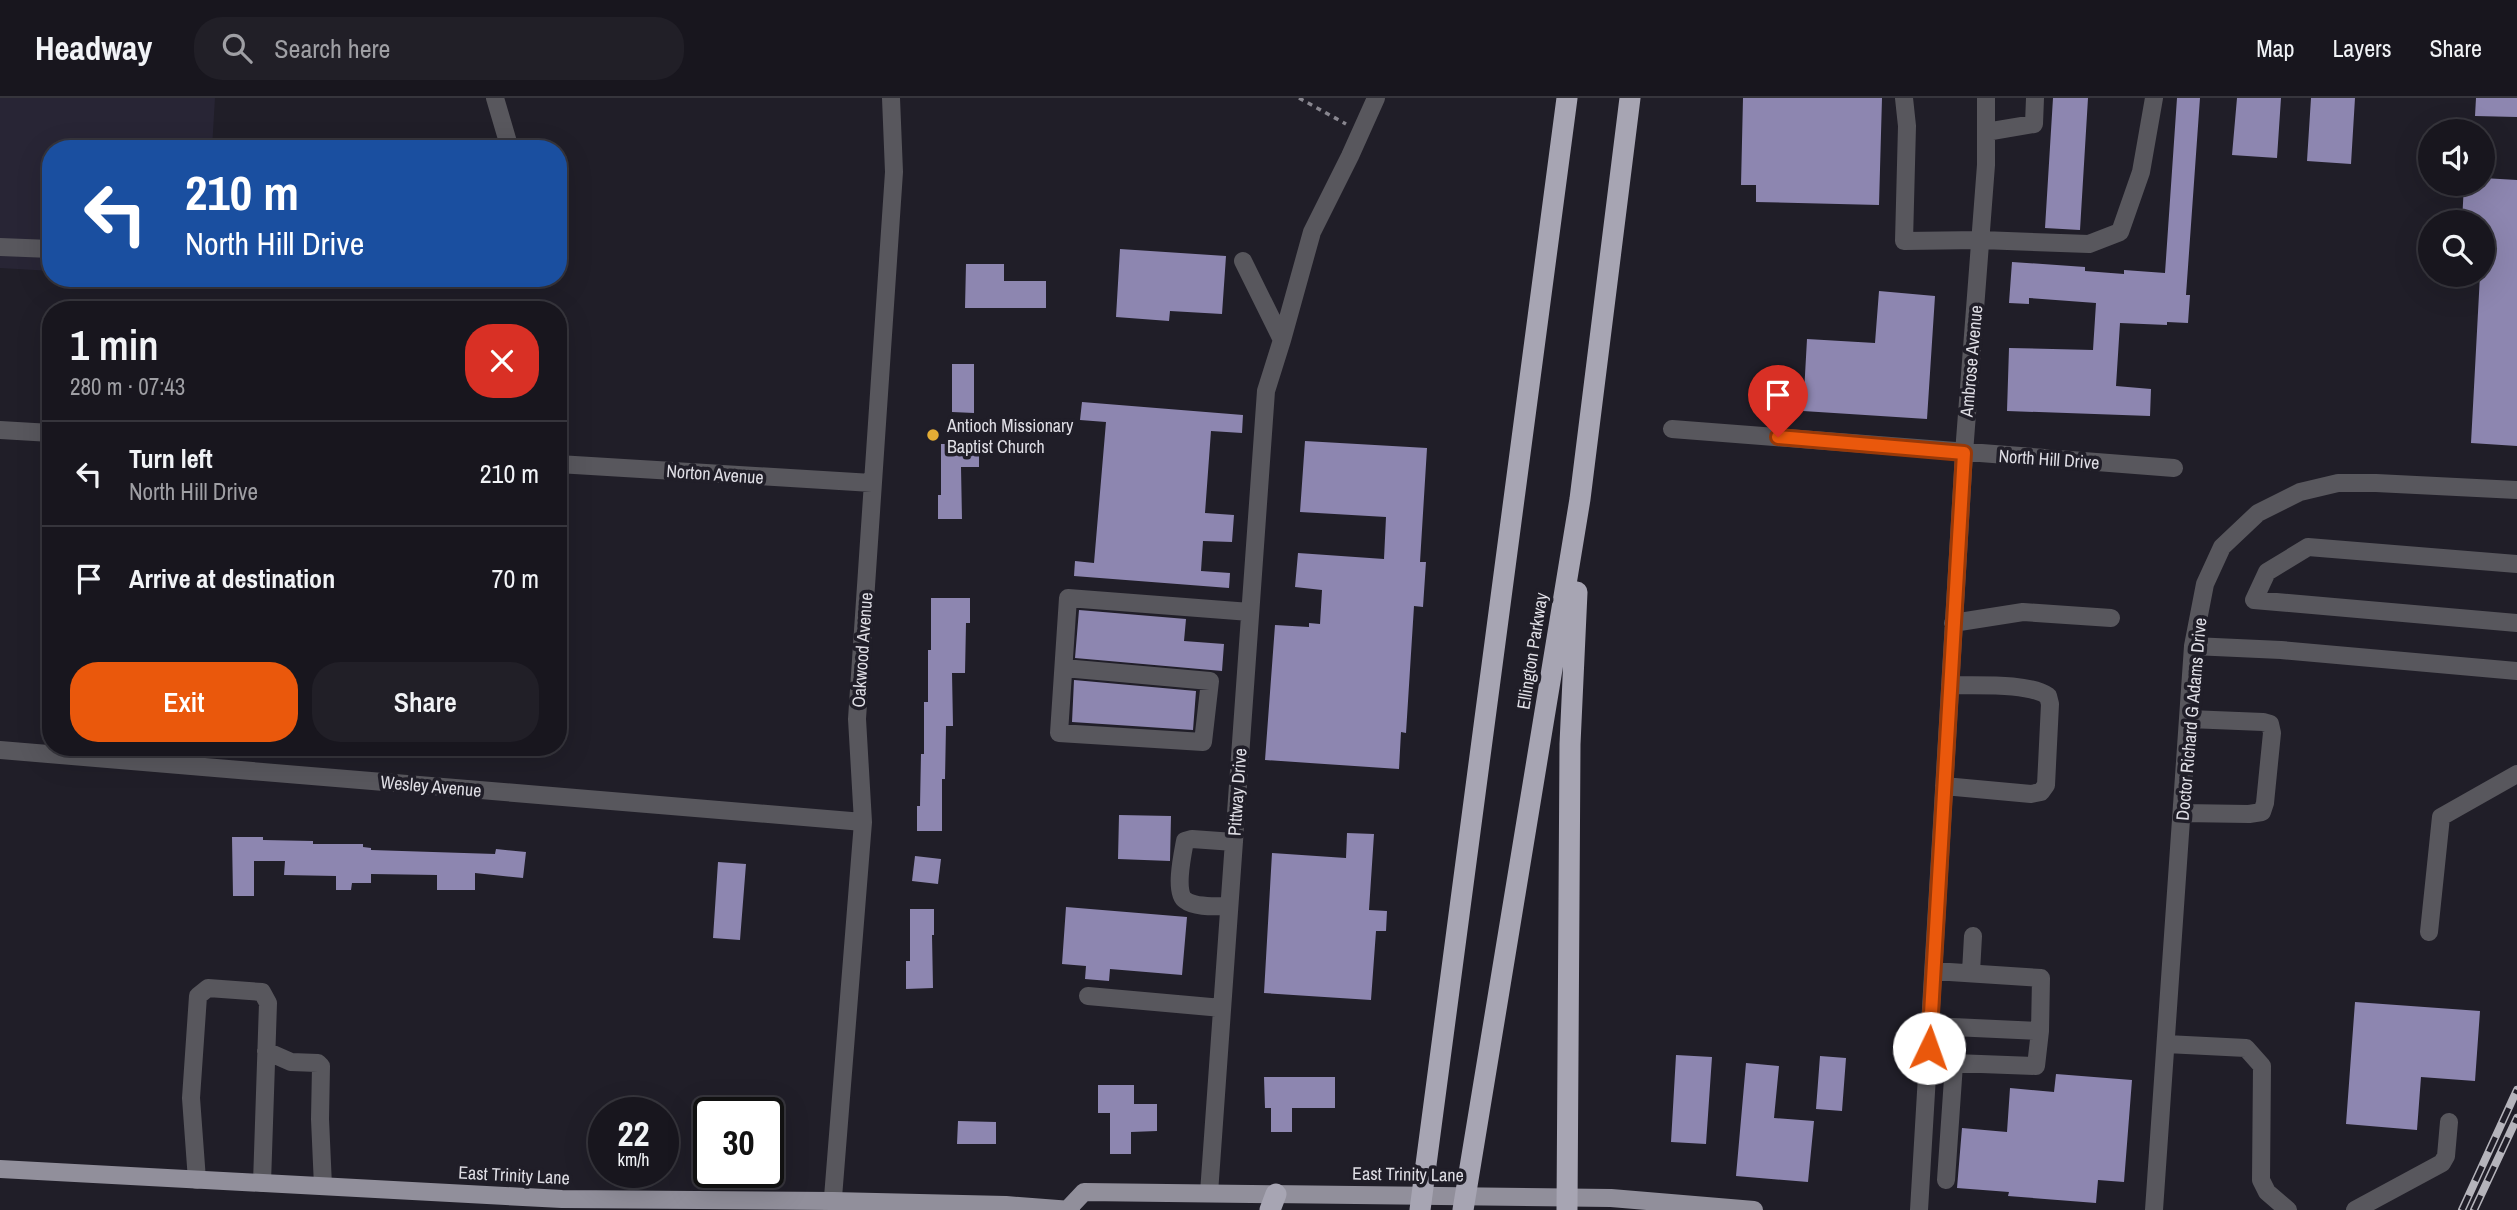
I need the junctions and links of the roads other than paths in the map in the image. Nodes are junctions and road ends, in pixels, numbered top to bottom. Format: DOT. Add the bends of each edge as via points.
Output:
graph roads {
  1 [pos="495,98"];
  2 [pos="891,98"];
  3 [pos="1374,98"];
  4 [pos="1567,98"];
  5 [pos="1630,98"];
  6 [pos="1904,98"];
  7 [pos="1986,98"];
  8 [pos="2035,98"];
  9 [pos="2154,98"];
  10 [pos="1986,132"];
  11 [pos="507,140"];
  12 [pos="1981,240"];
  13 [pos="0,247"];
  14 [pos="42,249"];
  15 [pos="1243,261"];
  16 [pos="1282,340"];
  17 [pos="1672,429"];
  18 [pos="0,430"];
  19 [pos="42,432"];
  20 [pos="1964,453"];
  21 [pos="567,465"];
  22 [pos="2174,468"];
  23 [pos="872,484"];
  24 [pos="2517,490"];
  25 [pos="1580,499"];
  26 [pos="2517,564"];
  27 [pos="1250,612"];
  28 [pos="2111,618"];
  29 [pos="1953,623"];
  30 [pos="2517,623"];
  31 [pos="2193,646"];
  32 [pos="1064,668"];
  33 [pos="2517,671"];
  34 [pos="1950,685"];
  35 [pos="2189,719"];
  36 [pos="0,750"];
  37 [pos="42,754"];
  38 [pos="72,756"];
  39 [pos="2517,774"];
  40 [pos="1944,786"];
  41 [pos="2182,813"];
  42 [pos="863,822"];
  43 [pos="1234,842"];
  44 [pos="1229,906"];
  45 [pos="2429,932"];
  46 [pos="1973,936"];
  47 [pos="1934,971"];
  48 [pos="1971,972"];
  49 [pos="1088,996"];
  50 [pos="1222,1008"];
  51 [pos="1931,1026"];
  52 [pos="2040,1031"];
  53 [pos="2166,1044"];
  54 [pos="266,1051"];
  55 [pos="1928,1062"];
  56 [pos="1954,1064"];
  57 [pos="2449,1122"];
  58 [pos="0,1169"];
  59 [pos="197,1180"];
  60 [pos="1945,1180"];
  61 [pos="262,1183"];
  62 [pos="323,1186"];
  63 [pos="1209,1193"];
  64 [pos="1564,1201"];
  65 [pos="561,1204"];
  66 [pos="833,1205"];
  67 [pos="1276,1205"];
  68 [pos="1006,1208"];
  69 [pos="1069,1209"];
  70 [pos="1420,1210"];
  71 [pos="1464,1210"];
  72 [pos="1754,1210"];
  73 [pos="1919,1210"];
  74 [pos="2154,1210"];
  75 [pos="2288,1210"];
  76 [pos="2355,1210"];
  1 -- 11 [label="street"];
  2 -- 23 [label="street, Oakwood Avenue" via="894,172"];
  3 -- 16 [label="street, Pittway Drive" via="1312,232"];
  4 -- 70 [label="highway, Ellington Parkway"];
  5 -- 25 [label="highway, Ellington Parkway"];
  6 -- 12 [label="street" via="1904,241"];
  7 -- 10 [label="street, Ambrose Avenue"];
  8 -- 10 [label="street" via="2034,124"];
  9 -- 12 [label="street" via="2141,172 2120,232 2090,244"];
  10 -- 12 [label="street, Ambrose Avenue"];
  12 -- 20 [label="street, Ambrose Avenue"];
  13 -- 14 [label="street"];
  15 -- 16 [label="street"];
  16 -- 27 [label="street, Pittway Drive" via="1266,391"];
  17 -- 20 [label="street, North Hill Drive"];
  18 -- 19 [label="street"];
  20 -- 22 [label="street, North Hill Drive"];
  20 -- 29 [label="street, Ambrose Avenue"];
  21 -- 23 [label="street, Norton Avenue"];
  23 -- 42 [label="street, Oakwood Avenue" via="857,719"];
  24 -- 31 [label="street, Doctor Richard G Adams Drive" via="2376,482 2338,483 2300,492 2258,513 2222,547 2205,584"];
  25 -- 64 [label="highway" via="1570,744"];
  25 -- 71 [label="highway, Ellington Parkway"];
  26 -- 30 [label="street" via="2308,547 2266,572 2254,600"];
  27 -- 32 [label="street" via="1068,598"];
  27 -- 43 [label="street, Pittway Drive"];
  28 -- 29 [label="street" via="2023,612"];
  29 -- 34 [label="street, Ambrose Avenue"];
  31 -- 33 [label="street"];
  31 -- 35 [label="street, Doctor Richard G Adams Drive"];
  32 -- 32 [label="street" via="1059,733 1203,742 1210,681"];
  34 -- 40 [label="street, Ambrose Avenue"];
  34 -- 40 [label="street" via="2018,688 2048,696 2046,785 2031,794"];
  35 -- 41 [label="street, Doctor Richard G Adams Drive"];
  35 -- 41 [label="street" via="2263,722 2270,724 2272,733 2262,812"];
  36 -- 37 [label="street, Wesley Avenue"];
  38 -- 42 [label="street, Wesley Avenue"];
  39 -- 45 [label="street" via="2441,817"];
  40 -- 47 [label="street, Ambrose Avenue"];
  41 -- 53 [label="street, Doctor Richard G Adams Drive"];
  42 -- 66 [label="street, Oakwood Avenue"];
  43 -- 44 [label="street, Pittway Drive"];
  43 -- 44 [label="street" via="1185,841 1181,868 1180,893 1185,901"];
  44 -- 50 [label="street, Pittway Drive"];
  46 -- 48 [label="street"];
  47 -- 48 [label="street"];
  47 -- 51 [label="street, Ambrose Avenue"];
  48 -- 52 [label="street" via="2041,978"];
  49 -- 50 [label="street"];
  50 -- 63 [label="street, Pittway Drive"];
  51 -- 52 [label="street"];
  51 -- 55 [label="street, Ambrose Avenue"];
  52 -- 56 [label="street" via="2036,1066"];
  53 -- 74 [label="street, Doctor Richard G Adams Drive"];
  53 -- 75 [label="street" via="2246,1048 2263,1066 2261,1181"];
  54 -- 59 [label="street" via="268,1003 262,992 208,988 198,996 191,1098"];
  54 -- 61 [label="street"];
  54 -- 62 [label="street" via="291,1062 321,1066"];
  55 -- 56 [label="street"];
  55 -- 73 [label="street, Ambrose Avenue"];
  56 -- 60 [label="street"];
  57 -- 76 [label="street" via="2442,1163"];
  58 -- 59 [label="main road, East Trinity Lane"];
  59 -- 61 [label="main road, East Trinity Lane"];
  61 -- 62 [label="main road, East Trinity Lane"];
  62 -- 65 [label="main road, East Trinity Lane"];
  63 -- 67 [label="main road, East Trinity Lane"];
  63 -- 69 [label="main road, East Trinity Lane" via="1084,1192"];
  64 -- 67 [label="main road, East Trinity Lane" via="1385,1195"];
  64 -- 72 [label="main road, East Trinity Lane" via="1611,1198"];
  65 -- 66 [label="main road, East Trinity Lane"];
  66 -- 68 [label="main road, East Trinity Lane"];
  68 -- 69 [label="main road, East Trinity Lane"];
}
